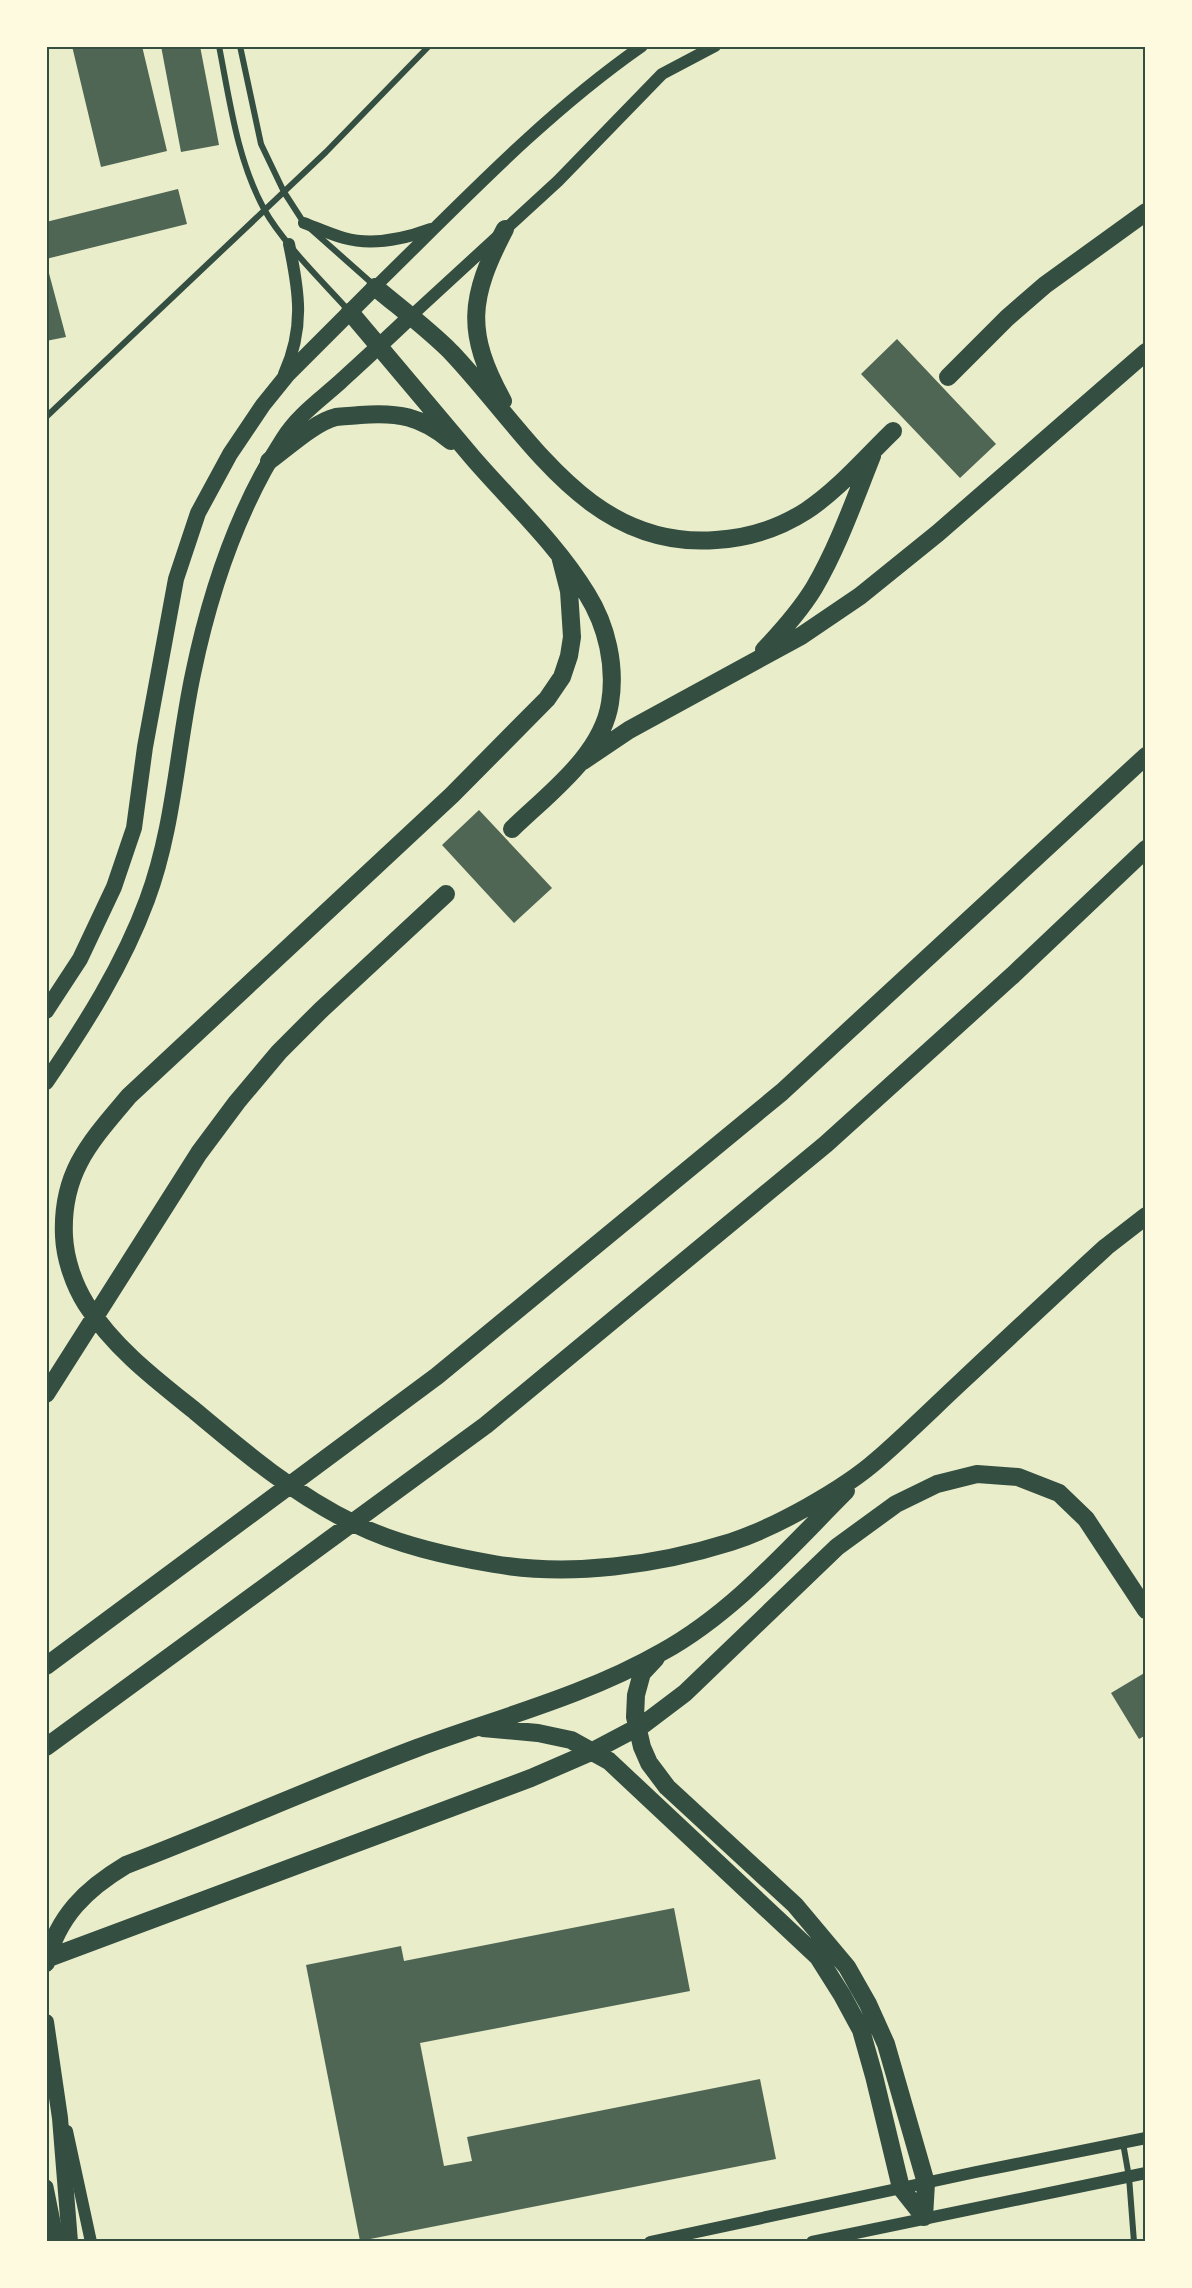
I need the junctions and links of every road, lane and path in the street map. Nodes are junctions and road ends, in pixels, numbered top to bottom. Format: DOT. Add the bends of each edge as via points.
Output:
graph roads {
  1 [pos="219,46"];
  2 [pos="240,46"];
  3 [pos="429,46"];
  4 [pos="642,46"];
  5 [pos="715,46"];
  6 [pos="284,192"];
  7 [pos="264,210"];
  8 [pos="1146,212"];
  9 [pos="304,224"];
  10 [pos="435,228"];
  11 [pos="505,229"];
  12 [pos="289,243"];
  13 [pos="375,287"];
  14 [pos="350,312"];
  15 [pos="410,317"];
  16 [pos="379,346"];
  17 [pos="1146,352"];
  18 [pos="948,376"];
  19 [pos="278,386"];
  20 [pos="46,417"];
  21 [pos="893,431"];
  22 [pos="521,435"];
  23 [pos="875,449"];
  24 [pos="473,458"];
  25 [pos="269,461"];
  26 [pos="560,556"];
  27 [pos="749,664"];
  28 [pos="1146,756"];
  29 [pos="583,761"];
  30 [pos="512,829"];
  31 [pos="1146,849"];
  32 [pos="446,894"];
  33 [pos="46,1011"];
  34 [pos="46,1082"];
  35 [pos="1146,1216"];
  36 [pos="46,1394"];
  37 [pos="874,1463"];
  38 [pos="1146,1610"];
  39 [pos="662,1652"];
  40 [pos="46,1666"];
  41 [pos="477,1728"];
  42 [pos="46,1747"];
  43 [pos="46,1961"];
  44 [pos="46,2022"];
  45 [pos="50,2048"];
  46 [pos="1146,2138"];
  47 [pos="1123,2142"];
  48 [pos="1146,2173"];
  49 [pos="1129,2177"];
  50 [pos="926,2183"];
  51 [pos="46,2187"];
  52 [pos="902,2188"];
  53 [pos="924,2217"];
  54 [pos="57,2241"];
  55 [pos="70,2241"];
  56 [pos="91,2241"];
  57 [pos="650,2241"];
  58 [pos="812,2241"];
  59 [pos="1134,2241"];
  1 -- 7 [label="street" via="240,151"];
  2 -- 6 [label="street" via="261,144"];
  3 -- 6 [label="street"];
  4 -- 10 [label="main road" via="524,141"];
  5 -- 11 [label="main road" via="662,74 558,181"];
  6 -- 7 [label="street"];
  6 -- 9 [label="street"];
  7 -- 12 [label="street"];
  7 -- 20 [label="street"];
  8 -- 18 [label="highway" via="1045,285"];
  9 -- 10 [label="main road" via="345,238 374,241 404,238"];
  9 -- 13 [label="street"];
  10 -- 13 [label="main road"];
  11 -- 15 [label="main road"];
  11 -- 22 [label="highway" via="480,285 475,324 487,372"];
  12 -- 14 [label="street"];
  12 -- 19 [label="main road" via="299,325 292,355"];
  13 -- 14 [label="highway"];
  13 -- 15 [label="highway"];
  14 -- 16 [label="highway"];
  14 -- 19 [label="highway"];
  15 -- 16 [label="highway"];
  15 -- 22 [label="highway" via="450,351"];
  16 -- 24 [label="highway"];
  16 -- 25 [label="highway" via="306,410"];
  17 -- 27 [label="highway" via="860,596 801,636"];
  19 -- 33 [label="highway" via="230,454 198,513 176,579 134,828 114,887 80,959"];
  21 -- 23 [label="highway"];
  22 -- 23 [label="highway" via="573,489 612,518 652,536 692,542 740,538 774,529 807,511"];
  23 -- 27 [label="highway" via="834,551 813,591"];
  24 -- 25 [label="highway" via="416,419 378,414 335,418 303,435"];
  24 -- 26 [label="highway"];
  25 -- 34 [label="highway" via="237,522 215,588 193,674 165,836 147,900 114,974"];
  26 -- 29 [label="highway" via="588,595 604,630 612,666 610,704 599,736"];
  26 -- 37 [label="highway" via="569,591 572,637 562,677 547,699 452,795 129,1096 74,1168 65,1199 64,1238 70,1270 84,1301 129,1356 258,1463 315,1504 358,1526 448,1555 544,1569 592,1568 686,1554 734,1541 781,1520"];
  27 -- 29 [label="highway" via="629,730"];
  28 -- 40 [label="highway" via="773,1100 437,1376"];
  29 -- 30 [label="highway"];
  31 -- 42 [label="highway" via="825,1144 486,1425"];
  32 -- 36 [label="highway" via="279,1052 237,1102 199,1152"];
  35 -- 37 [label="highway" via="1106,1247"];
  37 -- 39 [label="highway" via="738,1596"];
  38 -- 43 [label="highway" via="1086,1519 1059,1493 1018,1477 977,1474 937,1484 896,1504 837,1547 685,1693 644,1724 531,1778"];
  39 -- 41 [label="highway" via="602,1681"];
  39 -- 50 [label="highway" via="642,1673 636,1695 635,1717 649,1764 667,1787 795,1905 847,1967 886,2044"];
  41 -- 43 [label="highway" via="126,1865 86,1892 71,1910"];
  41 -- 52 [label="highway" via="571,1740 609,1761 818,1957 861,2030"];
  44 -- 45 [label="highway"];
  45 -- 55 [label="highway"];
  45 -- 56 [label="main road"];
  46 -- 47 [label="main road"];
  47 -- 49 [label="street"];
  47 -- 50 [label="main road"];
  48 -- 49 [label="main road"];
  49 -- 53 [label="main road"];
  49 -- 59 [label="street"];
  50 -- 52 [label="main road"];
  50 -- 53 [label="highway"];
  51 -- 54 [label="main road"];
  52 -- 53 [label="highway"];
  52 -- 57 [label="main road"];
  53 -- 58 [label="main road"];
}
